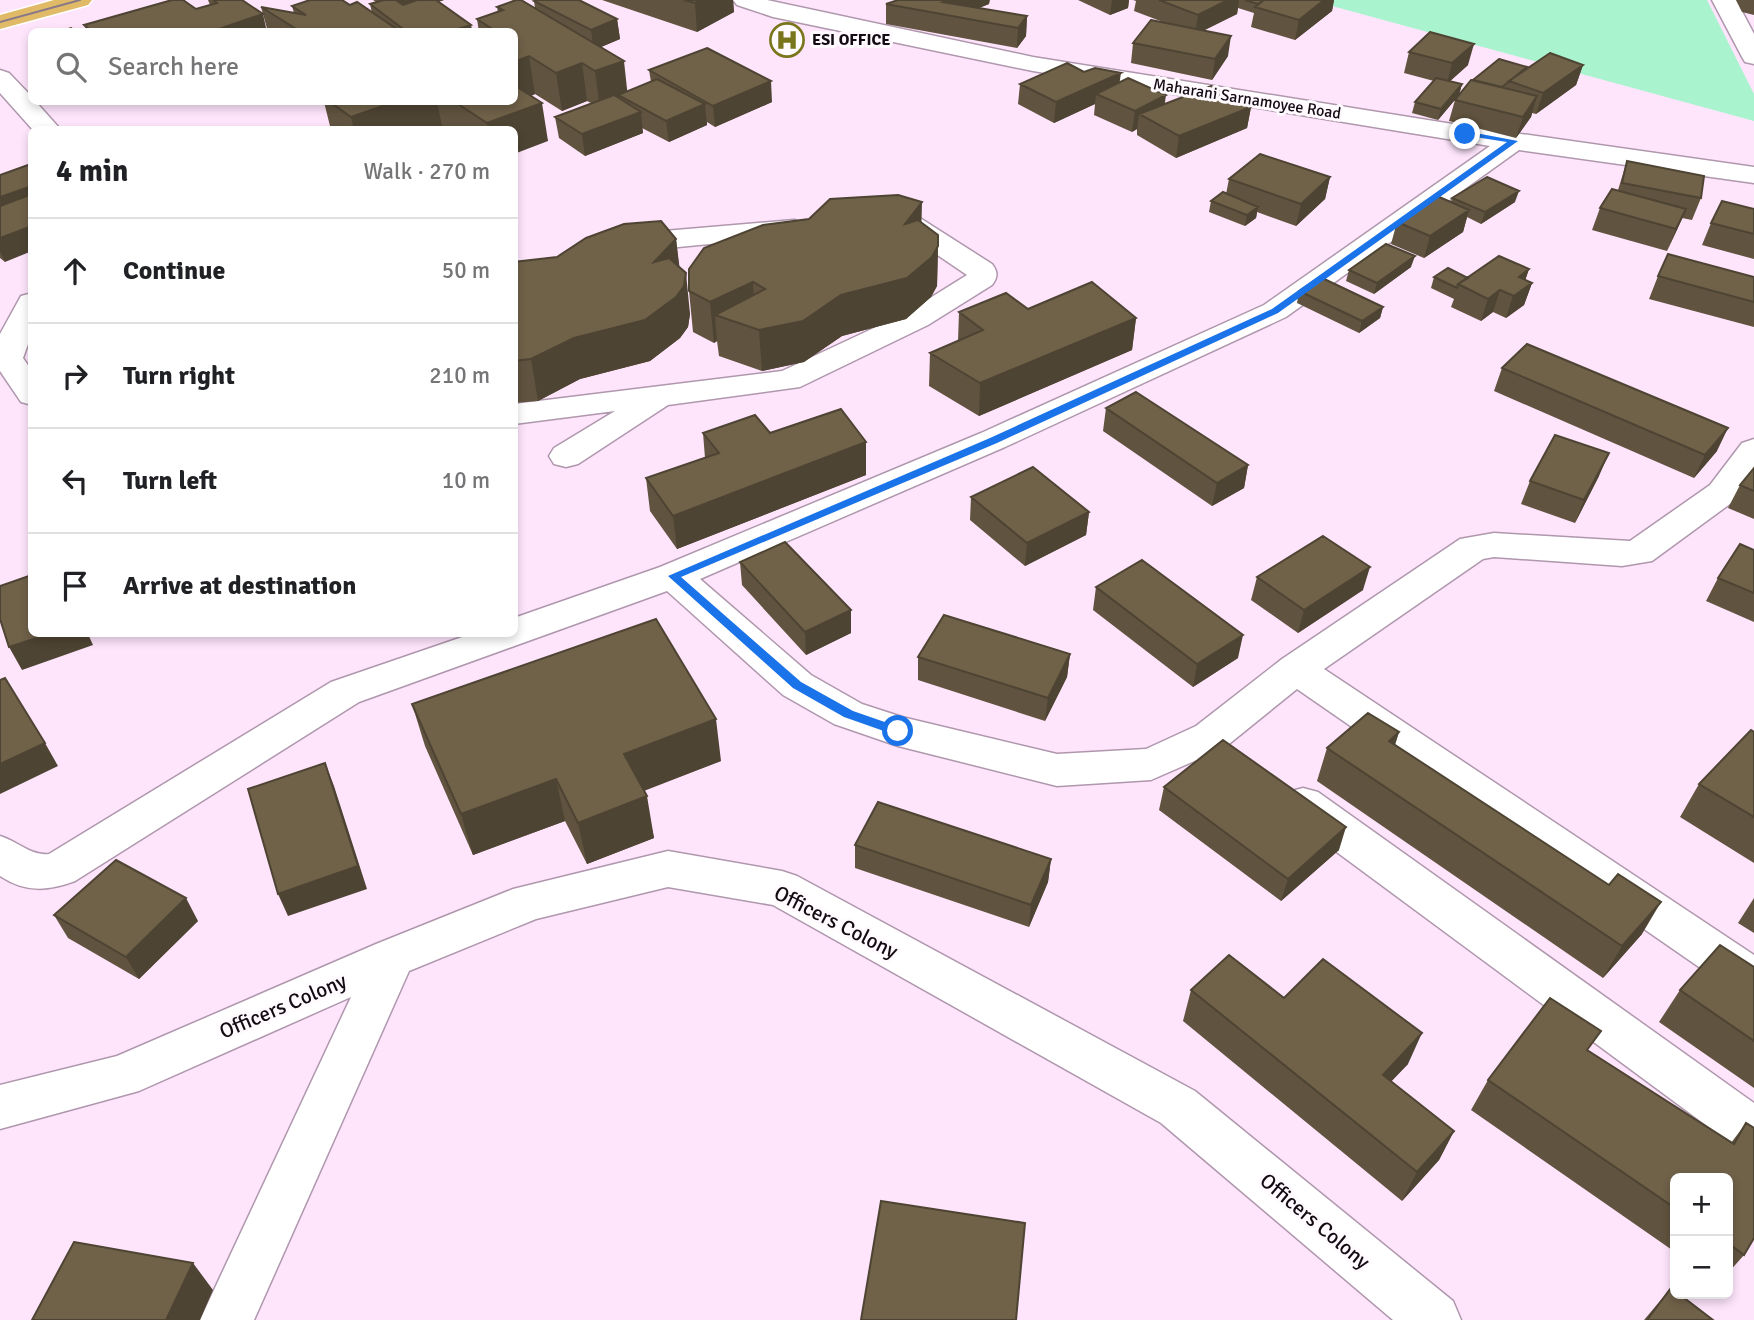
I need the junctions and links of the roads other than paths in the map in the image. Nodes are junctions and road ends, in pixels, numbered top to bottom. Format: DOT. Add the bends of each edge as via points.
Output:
graph roads {
  1 [pos="80,0"];
  2 [pos="745,0"];
  3 [pos="1724,0"];
  4 [pos="0,22"];
  5 [pos="1754,57"];
  6 [pos="0,78"];
  7 [pos="44,126"];
  8 [pos="1514,141"];
  9 [pos="1754,175"];
  10 [pos="867,223"];
  11 [pos="827,227"];
  12 [pos="598,265"];
  13 [pos="28,310"];
  14 [pos="28,389"];
  15 [pos="665,395"];
  16 [pos="518,413"];
  17 [pos="1754,450"];
  18 [pos="566,456"];
  19 [pos="673,576"];
  20 [pos="518,631"];
  21 [pos="501,637"];
  22 [pos="1296,669"];
  23 [pos="1241,759"];
  24 [pos="0,853"];
  25 [pos="392,958"];
  26 [pos="1754,980"];
  27 [pos="0,1107"];
  28 [pos="1754,1132"];
  29 [pos="227,1320"];
  30 [pos="1434,1320"];
  1 -- 4 [label="main road"];
  2 -- 8 [label="street, Maharani Sarnamoyee Road" via="773,10 1032,64"];
  3 -- 5 [label="street"];
  6 -- 7 [label="street"];
  8 -- 9 [label="street, Maharani Sarnamoyee Road"];
  8 -- 19 [label="street" via="1275,311 993,440"];
  10 -- 15 [label="street" via="910,224 982,270 982,279 917,319 789,380"];
  11 -- 12 [label="street" via="664,240"];
  13 -- 14 [label="street" via="7,358"];
  15 -- 16 [label="street"];
  15 -- 18 [label="street"];
  17 -- 22 [label="street" via="1722,493 1639,552 1474,548"];
  19 -- 20 [label="street"];
  19 -- 23 [label="street" via="797,685 848,714 898,731 1058,770"];
  21 -- 24 [label="street" via="345,692 60,869 42,875 27,872"];
  22 -- 23 [label="street"];
  22 -- 26 [label="street"];
  23 -- 28 [label="street"];
  25 -- 27 [label="street, Officers Colony" via="122,1076"];
  25 -- 29 [label="street"];
  25 -- 30 [label="street, Officers Colony" via="529,902 668,869 782,889 1178,1107"];
}
